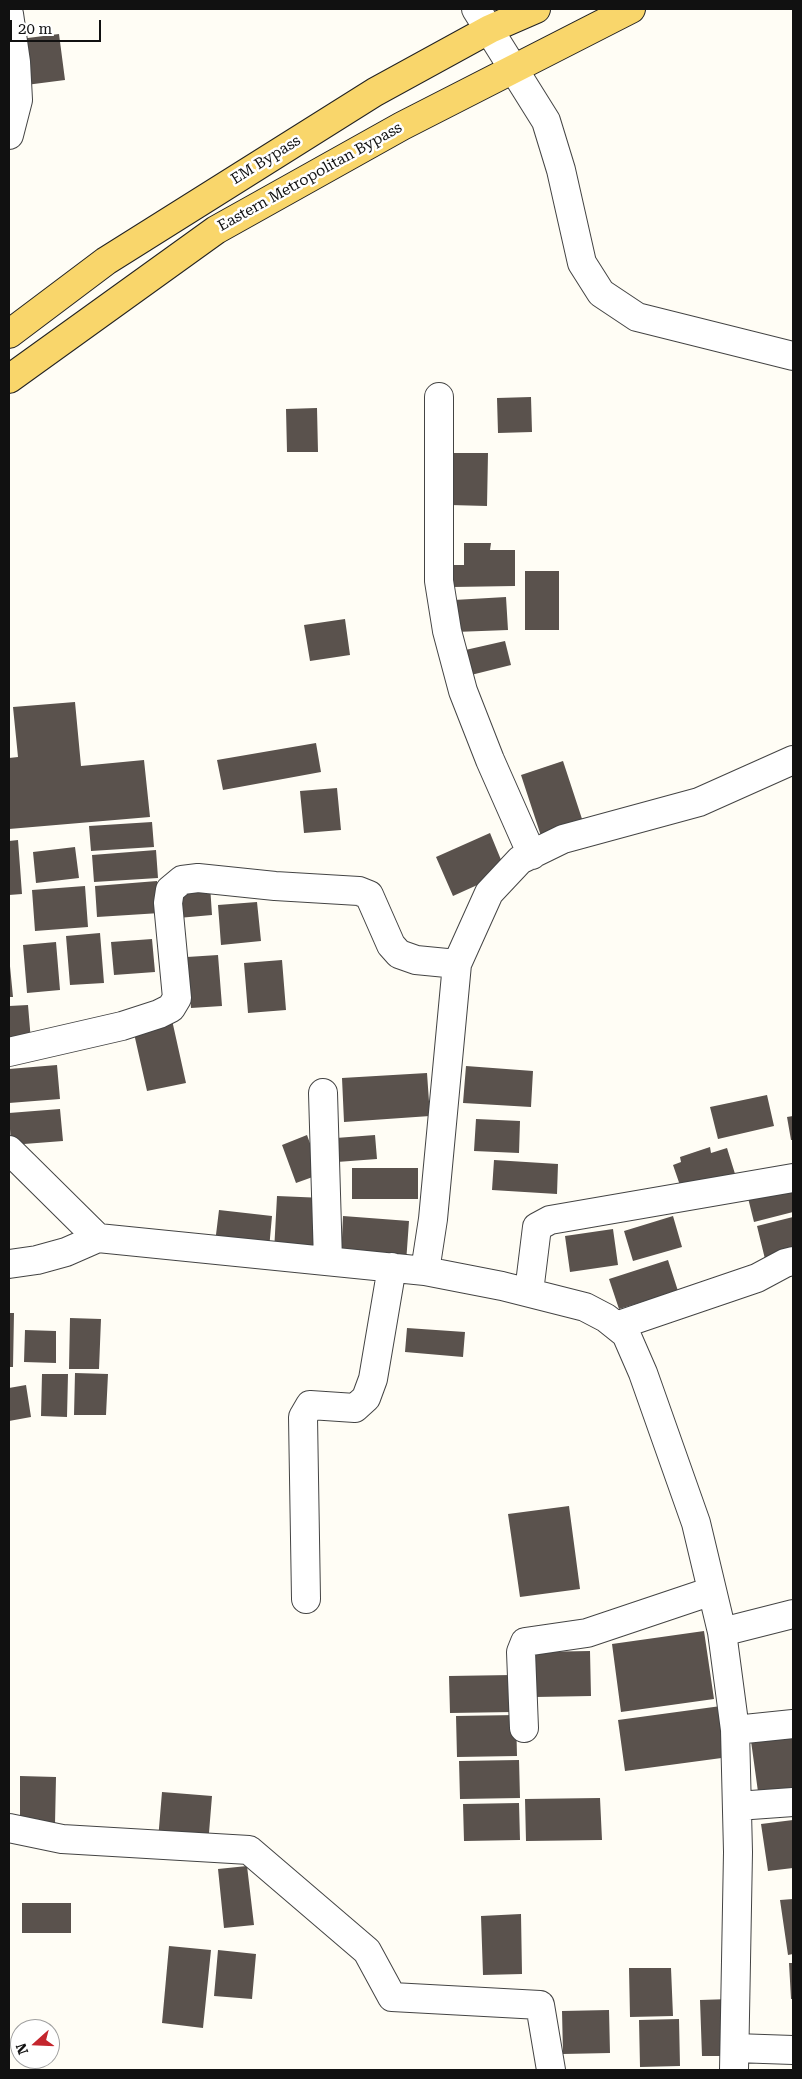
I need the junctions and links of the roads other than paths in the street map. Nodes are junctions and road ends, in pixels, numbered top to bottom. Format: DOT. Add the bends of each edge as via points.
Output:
graph roads {
  1 [pos="536,9"];
  2 [pos="631,9"];
  3 [pos="9,14"];
  4 [pos="483,19"];
  5 [pos="514,67"];
  6 [pos="9,135"];
  7 [pos="9,334"];
  8 [pos="793,356"];
  9 [pos="9,379"];
  10 [pos="439,397"];
  11 [pos="793,760"];
  12 [pos="532,855"];
  13 [pos="457,964"];
  14 [pos="9,1052"];
  15 [pos="323,1094"];
  16 [pos="9,1150"];
  17 [pos="793,1178"];
  18 [pos="98,1238"];
  19 [pos="328,1261"];
  20 [pos="793,1261"];
  21 [pos="9,1264"];
  22 [pos="392,1267"];
  23 [pos="425,1271"];
  24 [pos="529,1292"];
  25 [pos="616,1326"];
  26 [pos="712,1591"];
  27 [pos="306,1599"];
  28 [pos="793,1614"];
  29 [pos="722,1632"];
  30 [pos="793,1724"];
  31 [pos="524,1728"];
  32 [pos="735,1730"];
  33 [pos="793,1802"];
  34 [pos="737,1806"];
  35 [pos="9,1828"];
  36 [pos="793,2050"];
  37 [pos="735,2059"];
  38 [pos="551,2070"];
  1 -- 4 [label="main road, EM Bypass"];
  2 -- 5 [label="main road, Eastern Metropolitan Bypass"];
  3 -- 6 [label="street" via="18,100"];
  4 -- 5 [label="street"];
  4 -- 7 [label="main road, EM Bypass" via="375,92 106,261"];
  5 -- 8 [label="street" via="546,120 562,170 582,263 601,293 637,317"];
  5 -- 9 [label="main road, Eastern Metropolitan Bypass" via="216,230"];
  10 -- 12 [label="street" via="439,581 447,632 467,700"];
  11 -- 12 [label="street" via="699,802 563,839"];
  12 -- 13 [label="street" via="520,860 489,893"];
  13 -- 14 [label="street" via="416,960 399,954 391,945 369,895 359,891 198,878 182,880 170,890 168,903 176,998 171,1008 122,1026"];
  13 -- 23 [label="street" via="433,1219"];
  15 -- 19 [label="street"];
  16 -- 18 [label="street"];
  17 -- 24 [label="street" via="550,1220 537,1227"];
  18 -- 19 [label="street"];
  18 -- 21 [label="street" via="66,1252"];
  19 -- 22 [label="street"];
  20 -- 25 [label="street" via="757,1278"];
  22 -- 23 [label="street"];
  22 -- 27 [label="street" via="366,1398 355,1408 310,1405 303,1418"];
  23 -- 24 [label="street"];
  24 -- 25 [label="street" via="585,1307"];
  25 -- 26 [label="street" via="626,1334 643,1373 696,1523"];
  26 -- 29 [label="street"];
  26 -- 31 [label="street" via="587,1634 525,1642 521,1652"];
  28 -- 29 [label="street"];
  29 -- 32 [label="street"];
  30 -- 32 [label="street"];
  32 -- 34 [label="street"];
  33 -- 34 [label="street"];
  34 -- 37 [label="street"];
  35 -- 38 [label="street" via="62,1839 249,1850 367,1951 392,1997 540,2006"];
  36 -- 37 [label="street"];
}
